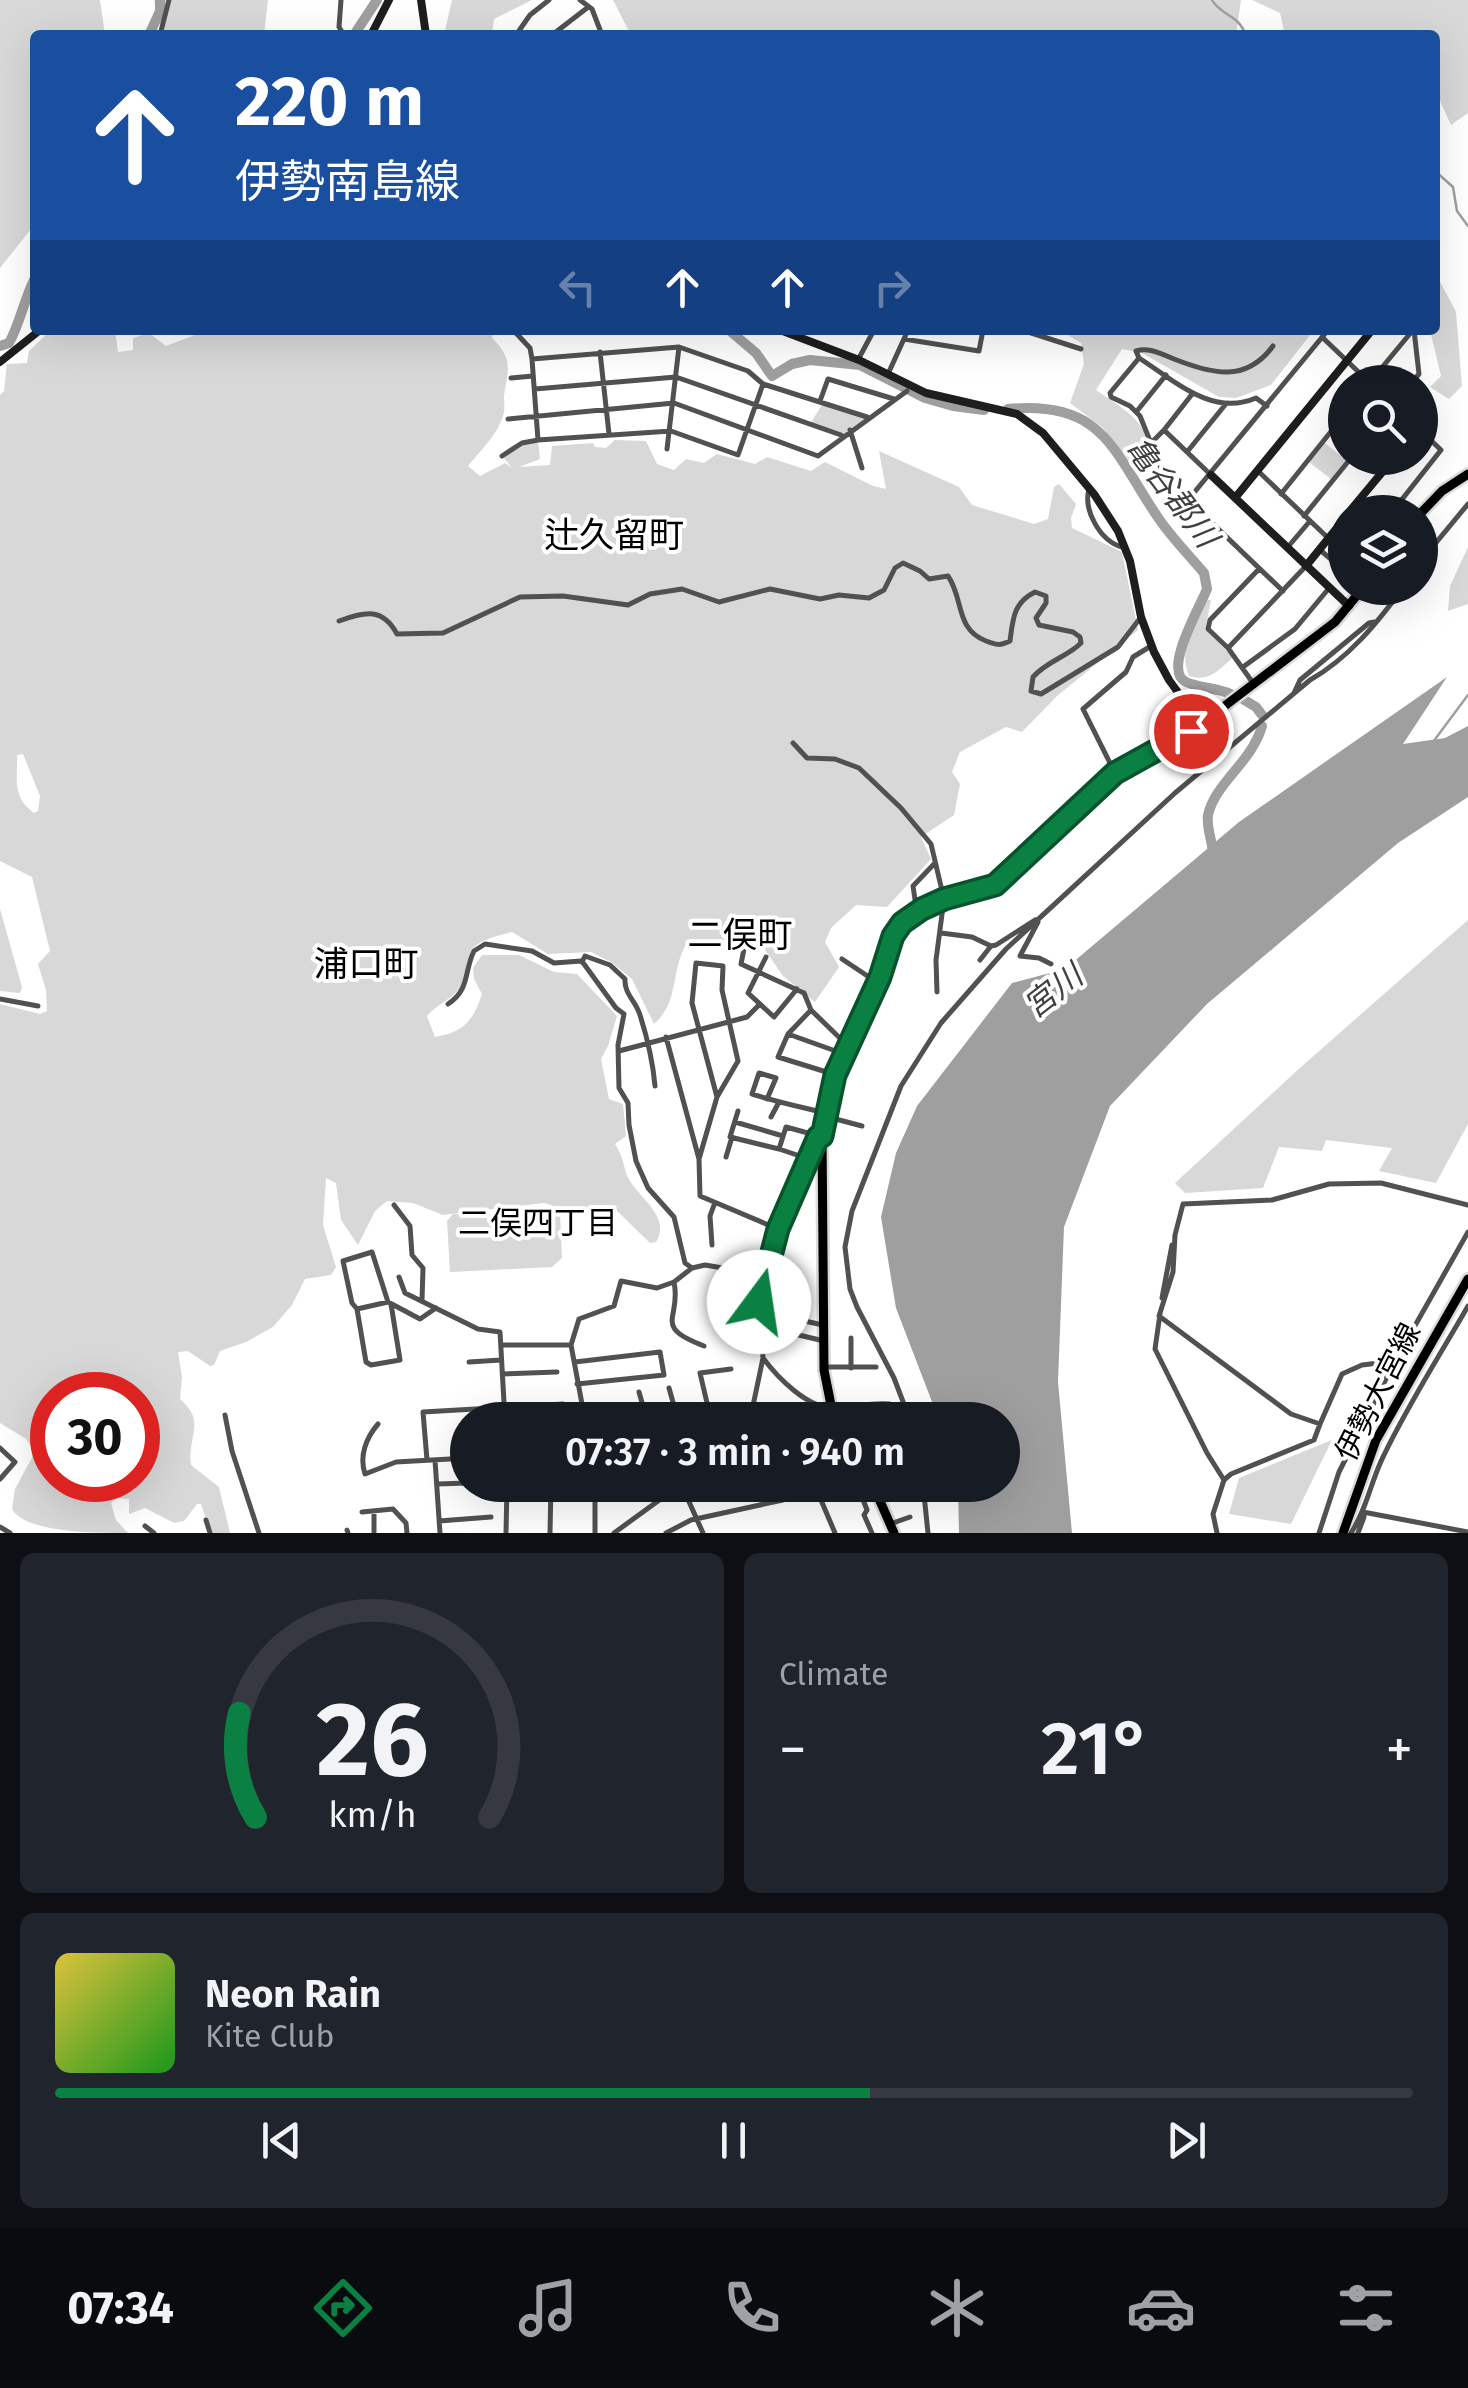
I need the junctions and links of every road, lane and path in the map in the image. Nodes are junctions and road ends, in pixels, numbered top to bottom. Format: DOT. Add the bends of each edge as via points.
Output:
graph roads {
  1 [pos="169,0"];
  2 [pos="341,0"];
  3 [pos="389,0"];
  4 [pos="421,0"];
  5 [pos="549,0"];
  6 [pos="580,0"];
  7 [pos="587,8"];
  8 [pos="161,30"];
  9 [pos="340,30"];
  10 [pos="374,30"];
  11 [pos="425,30"];
  12 [pos="520,30"];
  13 [pos="558,30"];
  14 [pos="599,30"];
  15 [pos="34,335"];
  16 [pos="517,335"];
  17 [pos="793,335"];
  18 [pos="871,335"];
  19 [pos="906,335"];
  20 [pos="982,335"];
  21 [pos="1038,335"];
  22 [pos="1324,335"];
  23 [pos="1368,335"];
  24 [pos="1409,335"];
  25 [pos="1414,335"];
  26 [pos="1322,338"];
  27 [pos="904,339"];
  28 [pos="679,346"];
  29 [pos="1273,346"];
  30 [pos="1081,349"];
  31 [pos="600,352"];
  32 [pos="1139,358"];
  33 [pos="532,359"];
  34 [pos="858,360"];
  35 [pos="1347,360"];
  36 [pos="0,362"];
  37 [pos="1352,365"];
  38 [pos="1384,365"];
  39 [pos="1418,365"];
  40 [pos="888,374"];
  41 [pos="1166,375"];
  42 [pos="534,376"];
  43 [pos="676,377"];
  44 [pos="511,378"];
  45 [pos="604,383"];
  46 [pos="763,384"];
  47 [pos="909,389"];
  48 [pos="535,390"];
  49 [pos="1193,393"];
  50 [pos="894,400"];
  51 [pos="820,402"];
  52 [pos="674,404"];
  53 [pos="756,405"];
  54 [pos="1225,405"];
  55 [pos="1267,406"];
  56 [pos="606,410"];
  57 [pos="1137,411"];
  58 [pos="536,416"];
  59 [pos="867,417"];
  60 [pos="508,419"];
  61 [pos="747,429"];
  62 [pos="850,430"];
  63 [pos="1164,430"];
  64 [pos="671,431"];
  65 [pos="609,434"];
  66 [pos="1328,435"];
  67 [pos="843,436"];
  68 [pos="538,440"];
  69 [pos="1151,443"];
  70 [pos="666,450"];
  71 [pos="1187,452"];
  72 [pos="502,456"];
  73 [pos="862,468"];
  74 [pos="1257,470"];
  75 [pos="1468,474"];
  76 [pos="1211,475"];
  77 [pos="1339,475"];
  78 [pos="1380,475"];
  79 [pos="1422,475"];
  80 [pos="1090,489"];
  81 [pos="1281,494"];
  82 [pos="1363,495"];
  83 [pos="1406,495"];
  84 [pos="1437,495"];
  85 [pos="1235,498"];
  86 [pos="1188,500"];
  87 [pos="1468,504"];
  88 [pos="1307,518"];
  89 [pos="1328,538"];
  90 [pos="1438,540"];
  91 [pos="1125,547"];
  92 [pos="1287,548"];
  93 [pos="1320,550"];
  94 [pos="1328,557"];
  95 [pos="1306,566"];
  96 [pos="1258,569"];
  97 [pos="1328,585"];
  98 [pos="1328,589"];
  99 [pos="1282,591"];
  100 [pos="1390,605"];
  101 [pos="1349,606"];
  102 [pos="1141,617"];
  103 [pos="339,622"];
  104 [pos="1151,646"];
  105 [pos="1228,648"];
  106 [pos="1243,667"];
  107 [pos="1253,682"];
  108 [pos="1197,727"];
  109 [pos="793,743"];
  110 [pos="1210,749"];
  111 [pos="1115,773"];
  112 [pos="935,863"];
  113 [pos="944,899"];
  114 [pos="917,913"];
  115 [pos="1038,919"];
  116 [pos="941,933"];
  117 [pos="991,946"];
  118 [pos="744,948"];
  119 [pos="766,957"];
  120 [pos="842,959"];
  121 [pos="980,960"];
  122 [pos="582,962"];
  123 [pos="1051,964"];
  124 [pos="760,973"];
  125 [pos="878,983"];
  126 [pos="797,989"];
  127 [pos="937,992"];
  128 [pos="0,1000"];
  129 [pos="448,1004"];
  130 [pos="760,1004"];
  131 [pos="38,1006"];
  132 [pos="811,1010"];
  133 [pos="728,1021"];
  134 [pos="699,1028"];
  135 [pos="788,1034"];
  136 [pos="666,1037"];
  137 [pos="648,1042"];
  138 [pos="846,1050"];
  139 [pos="619,1051"];
  140 [pos="835,1075"];
  141 [pos="655,1086"];
  142 [pos="717,1097"];
  143 [pos="767,1098"];
  144 [pos="779,1102"];
  145 [pos="738,1112"];
  146 [pos="825,1114"];
  147 [pos="771,1117"];
  148 [pos="734,1122"];
  149 [pos="862,1126"];
  150 [pos="758,1129"];
  151 [pos="783,1136"];
  152 [pos="820,1136"];
  153 [pos="732,1138"];
  154 [pos="754,1143"];
  155 [pos="778,1150"];
  156 [pos="726,1157"];
  157 [pos="699,1159"];
  158 [pos="809,1159"];
  159 [pos="394,1205"];
  160 [pos="714,1205"];
  161 [pos="1468,1205"];
  162 [pos="778,1229"];
  163 [pos="1468,1232"];
  164 [pos="712,1244"];
  165 [pos="692,1268"];
  166 [pos="764,1275"];
  167 [pos="399,1277"];
  168 [pos="1468,1279"];
  169 [pos="674,1282"];
  170 [pos="422,1301"];
  171 [pos="389,1303"];
  172 [pos="1468,1306"];
  173 [pos="436,1308"];
  174 [pos="357,1309"];
  175 [pos="1159,1316"];
  176 [pos="1458,1323"];
  177 [pos="824,1325"];
  178 [pos="1468,1325"];
  179 [pos="852,1338"];
  180 [pos="824,1341"];
  181 [pos="571,1344"];
  182 [pos="500,1345"];
  183 [pos="704,1346"];
  184 [pos="763,1358"];
  185 [pos="502,1360"];
  186 [pos="1395,1360"];
  187 [pos="469,1362"];
  188 [pos="574,1362"];
  189 [pos="824,1367"];
  190 [pos="876,1367"];
  191 [pos="851,1368"];
  192 [pos="731,1369"];
  193 [pos="557,1372"];
  194 [pos="502,1374"];
  195 [pos="577,1384"];
  196 [pos="670,1388"];
  197 [pos="639,1392"];
  198 [pos="504,1402"];
  199 [pos="580,1402"];
  200 [pos="642,1402"];
  201 [pos="674,1402"];
  202 [pos="707,1402"];
  203 [pos="754,1402"];
  204 [pos="816,1402"];
  205 [pos="829,1402"];
  206 [pos="903,1402"];
  207 [pos="450,1410"];
  208 [pos="225,1415"];
  209 [pos="378,1424"];
  210 [pos="1320,1424"];
  211 [pos="0,1448"];
  212 [pos="450,1459"];
  213 [pos="426,1460"];
  214 [pos="436,1460"];
  215 [pos="0,1479"];
  216 [pos="1224,1480"];
  217 [pos="450,1483"];
  218 [pos="437,1484"];
  219 [pos="506,1502"];
  220 [pos="551,1502"];
  221 [pos="595,1502"];
  222 [pos="657,1502"];
  223 [pos="689,1502"];
  224 [pos="772,1502"];
  225 [pos="821,1502"];
  226 [pos="863,1502"];
  227 [pos="880,1502"];
  228 [pos="925,1502"];
  229 [pos="374,1510"];
  230 [pos="362,1512"];
  231 [pos="1364,1513"];
  232 [pos="492,1517"];
  233 [pos="910,1517"];
  234 [pos="696,1518"];
  235 [pos="206,1520"];
  236 [pos="439,1521"];
  237 [pos="146,1526"];
  238 [pos="0,1527"];
  239 [pos="892,1529"];
  240 [pos="1468,1532"];
  241 [pos="10,1533"];
  242 [pos="154,1533"];
  243 [pos="210,1533"];
  244 [pos="259,1533"];
  245 [pos="374,1533"];
  246 [pos="407,1533"];
  247 [pos="440,1533"];
  248 [pos="506,1533"];
  249 [pos="550,1533"];
  250 [pos="595,1533"];
  251 [pos="614,1533"];
  252 [pos="666,1533"];
  253 [pos="703,1533"];
  254 [pos="835,1533"];
  255 [pos="872,1533"];
  256 [pos="928,1533"];
  257 [pos="1217,1533"];
  258 [pos="1318,1533"];
  259 [pos="1343,1533"];
  260 [pos="1355,1533"];
  1 -- 8 [label="street"];
  2 -- 9 [label="street"];
  3 -- 10 [label="street"];
  4 -- 11 [label="street"];
  5 -- 12 [label="street"];
  6 -- 7 [label="street"];
  7 -- 13 [label="street"];
  7 -- 14 [label="street"];
  15 -- 36 [label="street"];
  16 -- 33 [label="street"];
  17 -- 34 [label="street"];
  18 -- 34 [label="street"];
  19 -- 27 [label="street"];
  20 -- 27 [label="street" via="978,351"];
  21 -- 30 [label="street"];
  22 -- 26 [label="street"];
  23 -- 35 [label="street"];
  24 -- 38 [label="street"];
  25 -- 39 [label="street"];
  26 -- 35 [label="street"];
  26 -- 55 [label="street"];
  27 -- 40 [label="street"];
  28 -- 31 [label="street"];
  28 -- 43 [label="street"];
  28 -- 46 [label="street"];
  29 -- 32 [label="street" via="1235,374 1145,349 1136,351"];
  31 -- 33 [label="street"];
  31 -- 45 [label="street"];
  32 -- 41 [label="street"];
  32 -- 57 [label="street" via="1110,393"];
  33 -- 42 [label="street"];
  34 -- 40 [label="street"];
  35 -- 37 [label="street"];
  35 -- 74 [label="street"];
  40 -- 47 [label="street"];
  41 -- 49 [label="street"];
  41 -- 57 [label="street"];
  42 -- 44 [label="street"];
  42 -- 48 [label="street"];
  43 -- 45 [label="street"];
  43 -- 52 [label="street"];
  43 -- 53 [label="street"];
  45 -- 48 [label="street"];
  45 -- 56 [label="street"];
  46 -- 51 [label="street"];
  46 -- 53 [label="street"];
  47 -- 50 [label="street"];
  47 -- 80 [label="street" via="1016,414 1053,443"];
  48 -- 58 [label="street"];
  49 -- 54 [label="street"];
  49 -- 63 [label="street"];
  50 -- 51 [label="street" via="828,379"];
  50 -- 59 [label="street"];
  51 -- 59 [label="street"];
  52 -- 56 [label="street"];
  52 -- 61 [label="street"];
  52 -- 64 [label="street"];
  53 -- 61 [label="street"];
  53 -- 67 [label="street"];
  54 -- 55 [label="street" via="1256,398"];
  54 -- 71 [label="street"];
  55 -- 76 [label="street"];
  56 -- 58 [label="street"];
  56 -- 65 [label="street"];
  57 -- 69 [label="street"];
  58 -- 60 [label="street"];
  58 -- 68 [label="street"];
  59 -- 62 [label="street"];
  61 -- 64 [label="street" via="738,454"];
  61 -- 67 [label="street" via="818,456"];
  62 -- 67 [label="street"];
  62 -- 73 [label="street"];
  63 -- 69 [label="street"];
  63 -- 71 [label="street"];
  64 -- 65 [label="street"];
  64 -- 70 [label="street"];
  65 -- 68 [label="street"];
  66 -- 81 [label="street"];
  68 -- 72 [label="street"];
  69 -- 86 [label="street" via="1161,473"];
  71 -- 76 [label="street"];
  74 -- 81 [label="street"];
  74 -- 85 [label="street"];
  75 -- 84 [label="main road"];
  76 -- 85 [label="street"];
  76 -- 86 [label="street"];
  77 -- 88 [label="street"];
  78 -- 82 [label="street"];
  79 -- 83 [label="street"];
  80 -- 91 [label="street"];
  80 -- 91 [label="street" via="1096,525 1112,544"];
  81 -- 88 [label="street"];
  85 -- 92 [label="street"];
  86 -- 96 [label="street"];
  87 -- 90 [label="street"];
  88 -- 89 [label="street"];
  88 -- 92 [label="street"];
  89 -- 93 [label="street"];
  91 -- 102 [label="street"];
  92 -- 95 [label="street"];
  93 -- 94 [label="street"];
  93 -- 95 [label="street"];
  95 -- 97 [label="street"];
  95 -- 99 [label="street"];
  96 -- 99 [label="street"];
  96 -- 105 [label="street" via="1210,620 1208,629"];
  98 -- 106 [label="street" via="1296,629"];
  99 -- 105 [label="street"];
  100 -- 115 [label="street" via="1327,670 1175,793"];
  101 -- 107 [label="main road"];
  102 -- 103 [label="street" via="1118,647 1040,694 1032,691 1033,678 1081,642 1073,632 1039,625 1046,596 1035,592 1022,600 1010,641 998,645 968,629 948,576 929,579 903,563 884,590 862,599 812,598 777,588 720,602 682,589 628,605 520,597 437,634 403,636 382,615"];
  102 -- 104 [label="street"];
  104 -- 108 [label="street"];
  104 -- 111 [label="street" via="1083,709"];
  105 -- 106 [label="street"];
  106 -- 107 [label="street"];
  107 -- 108 [label="main road"];
  108 -- 110 [label="street"];
  108 -- 111 [label="main road"];
  109 -- 112 [label="street" via="807,758 859,768 924,833"];
  111 -- 113 [label="main road" via="995,885"];
  112 -- 113 [label="street"];
  112 -- 114 [label="street" via="913,886"];
  113 -- 114 [label="main road"];
  113 -- 116 [label="street"];
  114 -- 125 [label="main road" via="893,936"];
  115 -- 117 [label="street"];
  115 -- 123 [label="street" via="1020,956"];
  115 -- 206 [label="street" via="971,986 926,1045 901,1086 852,1211 844,1247 850,1289"];
  116 -- 117 [label="street"];
  116 -- 127 [label="street"];
  117 -- 121 [label="street"];
  118 -- 124 [label="street" via="742,964"];
  119 -- 124 [label="street"];
  120 -- 125 [label="street"];
  122 -- 129 [label="street" via="554,963 532,950 486,944 474,951 466,984"];
  122 -- 137 [label="street" via="586,956 618,970"];
  122 -- 139 [label="street" via="624,1014"];
  124 -- 126 [label="street"];
  124 -- 130 [label="street" via="748,993"];
  125 -- 138 [label="main road"];
  126 -- 130 [label="street" via="774,1016"];
  126 -- 132 [label="street"];
  128 -- 131 [label="street"];
  130 -- 133 [label="street" via="747,1017"];
  132 -- 135 [label="street"];
  132 -- 138 [label="street"];
  133 -- 134 [label="street"];
  133 -- 134 [label="street" via="723,966 696,963 692,1002"];
  133 -- 142 [label="street" via="738,1062"];
  134 -- 136 [label="street"];
  134 -- 142 [label="street"];
  135 -- 138 [label="street"];
  135 -- 140 [label="street" via="778,1057"];
  136 -- 137 [label="street"];
  136 -- 157 [label="street"];
  137 -- 139 [label="street"];
  137 -- 141 [label="street"];
  138 -- 140 [label="main road"];
  139 -- 165 [label="street" via="619,1088 628,1103 636,1161 648,1188 674,1217"];
  140 -- 146 [label="main road"];
  142 -- 157 [label="street"];
  143 -- 143 [label="street" via="752,1094 759,1073 776,1078"];
  143 -- 144 [label="street"];
  144 -- 146 [label="street"];
  144 -- 147 [label="street"];
  145 -- 148 [label="street"];
  146 -- 149 [label="street"];
  146 -- 152 [label="main road"];
  148 -- 150 [label="street"];
  148 -- 153 [label="street"];
  150 -- 151 [label="street"];
  150 -- 154 [label="street"];
  151 -- 152 [label="street" via="786,1126"];
  151 -- 155 [label="street"];
  152 -- 158 [label="street"];
  152 -- 177 [label="main road"];
  153 -- 154 [label="street"];
  153 -- 156 [label="street"];
  154 -- 155 [label="street"];
  155 -- 158 [label="street"];
  157 -- 160 [label="street" via="700,1196"];
  158 -- 162 [label="street"];
  159 -- 170 [label="street" via="410,1226 412,1255 424,1268"];
  160 -- 162 [label="street"];
  160 -- 164 [label="street"];
  161 -- 175 [label="street" via="1381,1182 1329,1184 1272,1200 1183,1204"];
  162 -- 166 [label="street"];
  163 -- 186 [label="street"];
  165 -- 166 [label="street"];
  165 -- 169 [label="street"];
  166 -- 184 [label="street"];
  167 -- 170 [label="street" via="405,1293"];
  168 -- 259 [label="main road, 伊勢大宮線" via="1376,1440"];
  169 -- 181 [label="street" via="657,1288 621,1281 614,1306 579,1318"];
  169 -- 183 [label="street" via="672,1323 681,1337"];
  170 -- 173 [label="street"];
  171 -- 173 [label="street" via="420,1318"];
  171 -- 174 [label="street"];
  171 -- 174 [label="street" via="372,1252 343,1261"];
  171 -- 174 [label="street" via="400,1360 366,1362"];
  172 -- 176 [label="street"];
  173 -- 182 [label="street" via="500,1332"];
  175 -- 210 [label="street" via="1291,1414"];
  175 -- 216 [label="street" via="1155,1349"];
  176 -- 178 [label="street"];
  176 -- 231 [label="street" via="1393,1436"];
  177 -- 180 [label="main road"];
  177 -- 180 [label="street" via="786,1318 782,1331"];
  179 -- 191 [label="street"];
  180 -- 189 [label="main road"];
  181 -- 182 [label="street"];
  181 -- 188 [label="street"];
  182 -- 185 [label="street"];
  184 -- 203 [label="street"];
  184 -- 204 [label="street" via="778,1378"];
  185 -- 187 [label="street"];
  185 -- 194 [label="street"];
  186 -- 210 [label="street" via="1342,1374"];
  186 -- 258 [label="street" via="1339,1472"];
  188 -- 195 [label="street"];
  188 -- 195 [label="street" via="660,1352 664,1375"];
  189 -- 191 [label="street"];
  189 -- 205 [label="main road"];
  190 -- 191 [label="street"];
  192 -- 202 [label="street" via="700,1373"];
  193 -- 194 [label="street"];
  194 -- 198 [label="street"];
  195 -- 199 [label="street"];
  196 -- 201 [label="street"];
  197 -- 200 [label="street"];
  207 -- 213 [label="street" via="423,1412"];
  208 -- 244 [label="street"];
  209 -- 213 [label="street" via="366,1437 365,1474 390,1463"];
  210 -- 216 [label="street" via="1314,1440"];
  211 -- 215 [label="street" via="16,1462"];
  212 -- 214 [label="street"];
  213 -- 214 [label="street"];
  214 -- 218 [label="street"];
  216 -- 257 [label="street" via="1213,1514"];
  217 -- 218 [label="street"];
  218 -- 236 [label="street"];
  219 -- 248 [label="street"];
  220 -- 249 [label="street"];
  221 -- 250 [label="street"];
  222 -- 251 [label="street"];
  223 -- 234 [label="street"];
  224 -- 234 [label="street"];
  225 -- 254 [label="street"];
  226 -- 255 [label="street"];
  227 -- 239 [label="main road"];
  228 -- 256 [label="street"];
  229 -- 230 [label="street"];
  229 -- 245 [label="street"];
  229 -- 246 [label="street" via="392,1509"];
  231 -- 240 [label="street"];
  231 -- 260 [label="street"];
  232 -- 236 [label="street"];
  233 -- 239 [label="street"];
  234 -- 252 [label="street"];
  234 -- 253 [label="street"];
  235 -- 243 [label="street"];
  236 -- 247 [label="street"];
  237 -- 242 [label="street"];
  238 -- 241 [label="street"];
}
